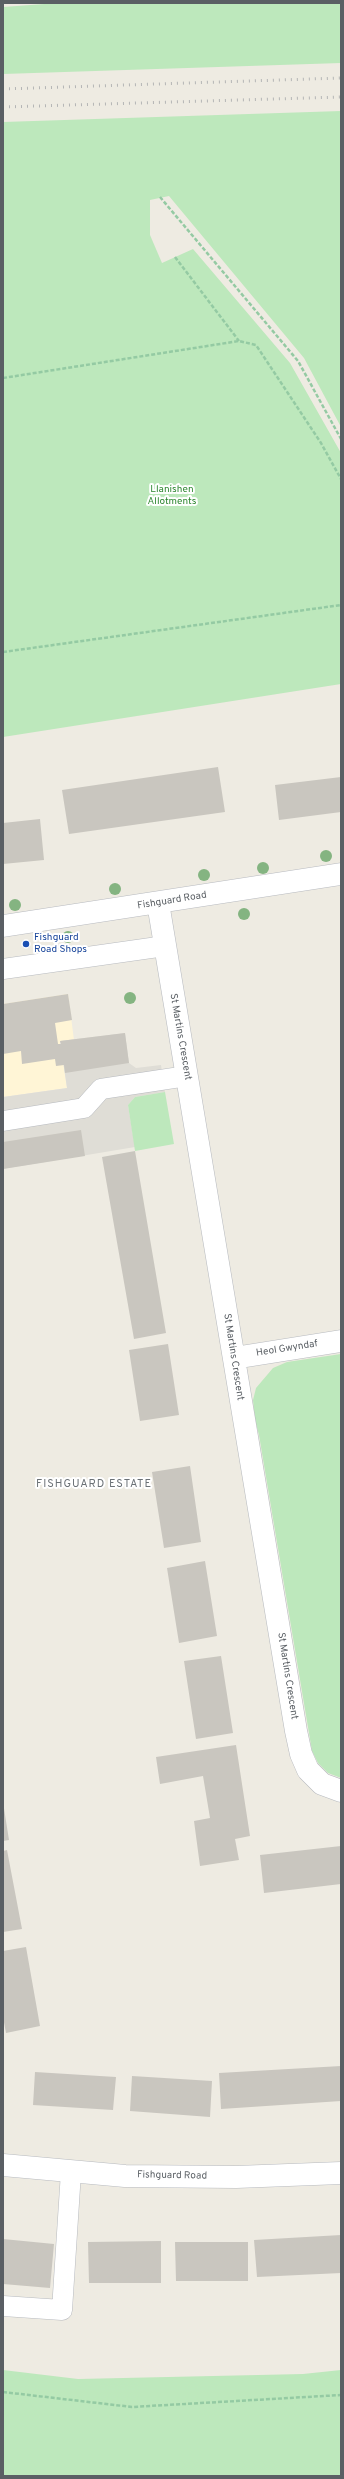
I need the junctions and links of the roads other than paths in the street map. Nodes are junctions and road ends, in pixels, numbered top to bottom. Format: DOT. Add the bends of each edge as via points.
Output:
graph roads {
  1 [pos="341,874"];
  2 [pos="158,903"];
  3 [pos="3,926"];
  4 [pos="165,946"];
  5 [pos="3,969"];
  6 [pos="187,1076"];
  7 [pos="3,1121"];
  8 [pos="341,1341"];
  9 [pos="234,1358"];
  10 [pos="341,1792"];
  11 [pos="3,2165"];
  12 [pos="70,2172"];
  13 [pos="341,2172"];
  14 [pos="3,2306"];
  1 -- 2 [label="street, Fishguard Road"];
  2 -- 3 [label="street, Fishguard Road"];
  2 -- 4 [label="street, St Martins Crescent"];
  4 -- 5 [label="lane"];
  4 -- 6 [label="street, St Martins Crescent"];
  6 -- 7 [label="lane" via="101,1089 84,1108"];
  6 -- 9 [label="street, St Martins Crescent"];
  8 -- 9 [label="street, Heol Gwyndaf"];
  9 -- 10 [label="street, St Martins Crescent" via="301,1754 308,1770 322,1784"];
  11 -- 12 [label="street, Fishguard Road"];
  12 -- 13 [label="street, Fishguard Road" via="192,2177"];
  12 -- 14 [label="lane" via="62,2310"];
}
